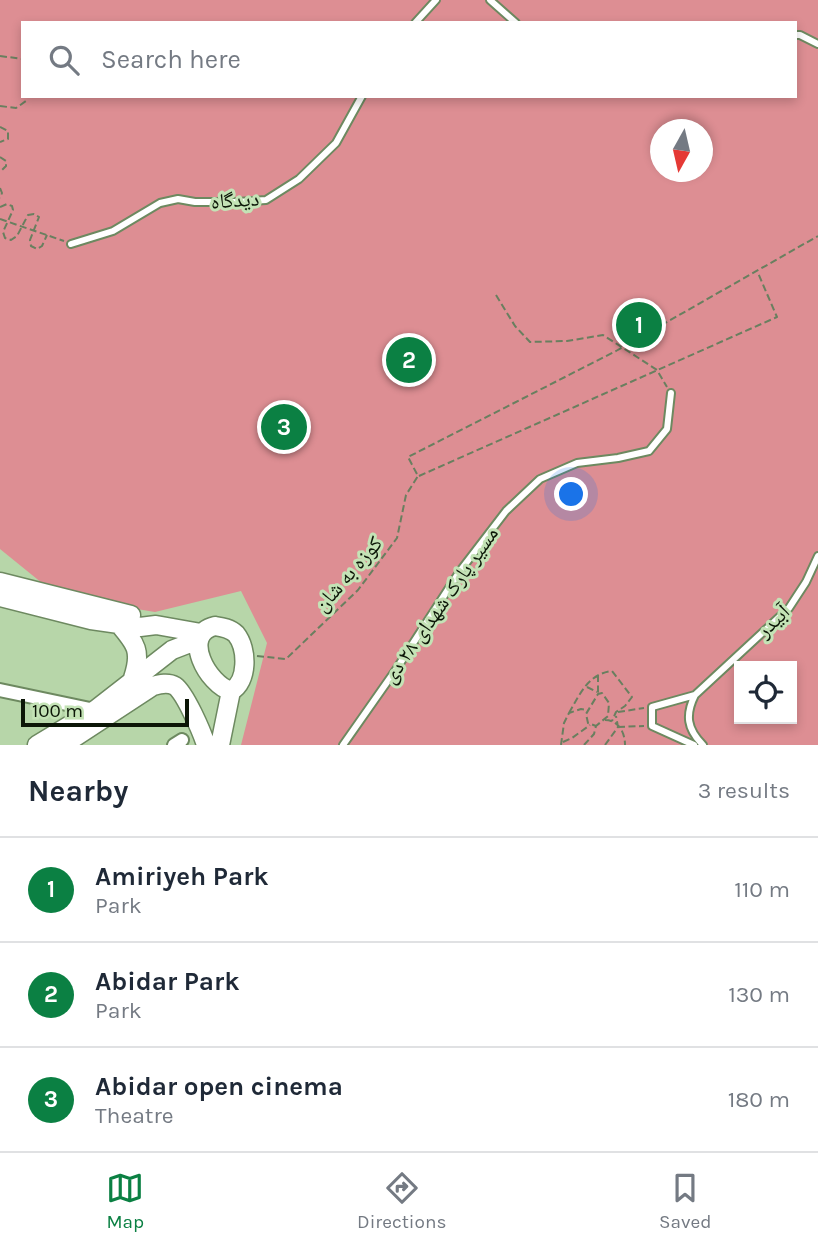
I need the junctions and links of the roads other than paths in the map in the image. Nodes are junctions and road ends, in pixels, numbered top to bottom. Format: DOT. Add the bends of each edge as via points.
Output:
graph roads {
  1 [pos="436,0"];
  2 [pos="491,0"];
  3 [pos="417,21"];
  4 [pos="514,21"];
  5 [pos="797,35"];
  6 [pos="818,44"];
  7 [pos="361,98"];
  8 [pos="71,244"];
  9 [pos="671,394"];
  10 [pos="818,556"];
  11 [pos="0,582"];
  12 [pos="0,597"];
  13 [pos="119,624"];
  14 [pos="156,625"];
  15 [pos="199,636"];
  16 [pos="133,678"];
  17 [pos="0,690"];
  18 [pos="230,691"];
  19 [pos="695,695"];
  20 [pos="95,709"];
  21 [pos="37,745"];
  22 [pos="63,745"];
  23 [pos="206,745"];
  24 [pos="220,745"];
  25 [pos="343,745"];
  26 [pos="694,745"];
  27 [pos="704,745"];
  1 -- 3 [label="lane"];
  2 -- 4 [label="lane"];
  5 -- 6 [label="lane"];
  7 -- 8 [label="lane, دیدگاه" via="336,143 299,178 266,200 160,203 113,230"];
  9 -- 25 [label="lane, مسیر پارک شهدای ۲۸ دی" via="667,429 649,451 577,463 540,479 506,511"];
  10 -- 19 [label="lane, آبیدر" via="789,608"];
  11 -- 14 [label="main road" via="148,618"];
  12 -- 13 [label="main road"];
  13 -- 14 [label="main road"];
  13 -- 16 [label="main road" via="137,649"];
  14 -- 15 [label="main road"];
  15 -- 16 [label="main road"];
  15 -- 18 [label="main road" via="198,651 212,677"];
  15 -- 18 [label="main road" via="215,626 237,635 244,655 241,681"];
  16 -- 20 [label="main road"];
  17 -- 20 [label="street"];
  18 -- 24 [label="main road"];
  19 -- 26 [label="lane" via="652,707 652,726"];
  19 -- 27 [label="lane" via="689,706 690,729"];
  20 -- 21 [label="main road"];
  22 -- 23 [label="main road" via="163,683 174,686 181,695"];
}
